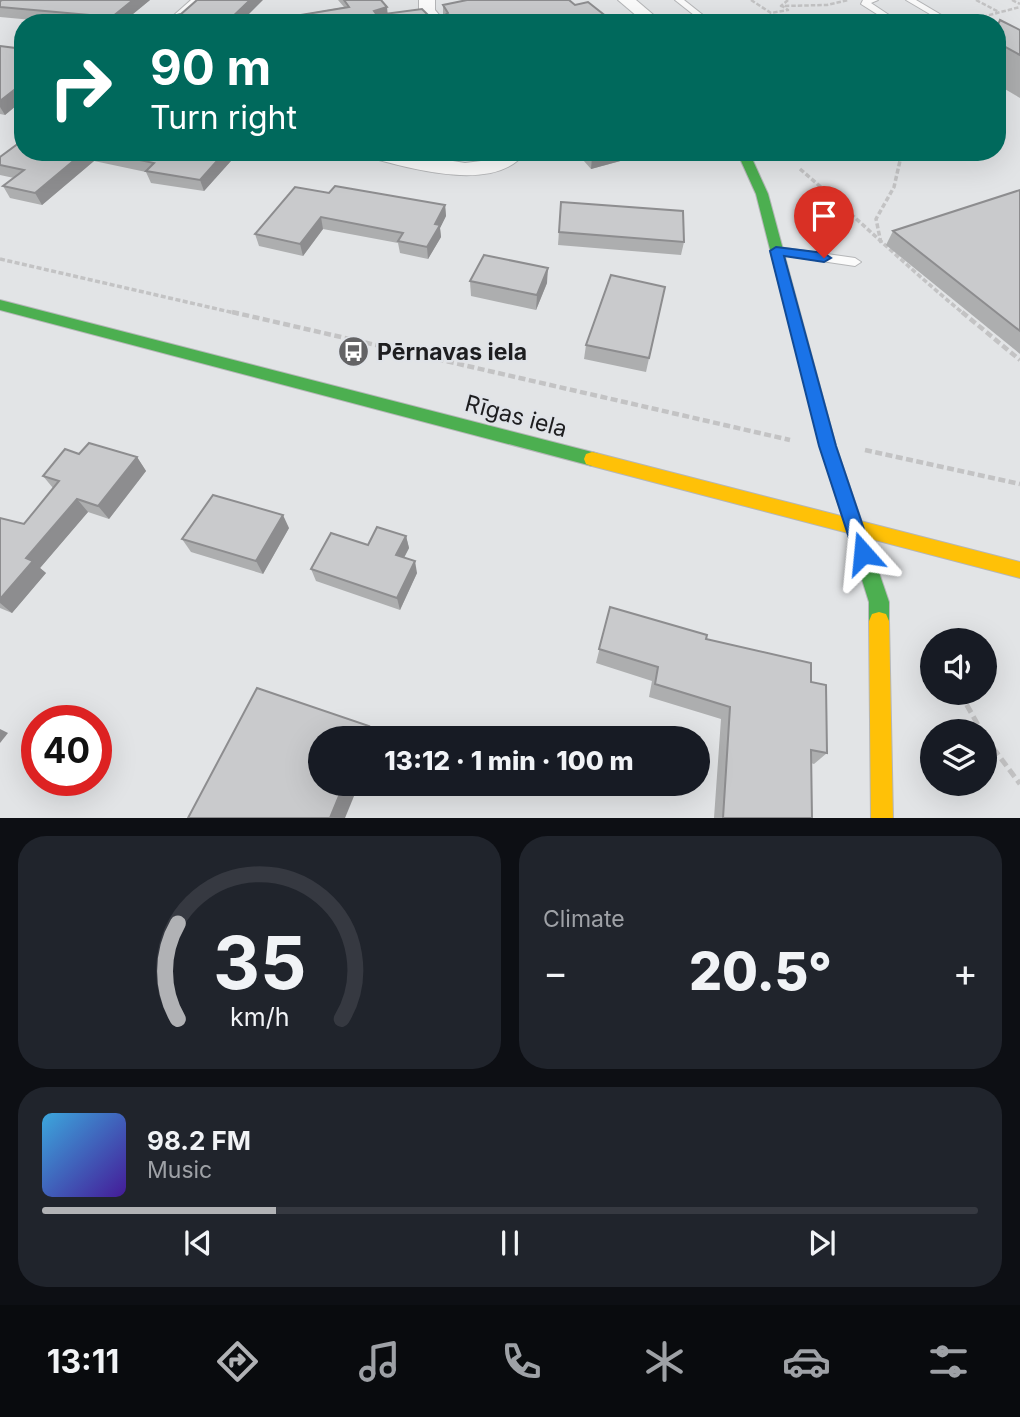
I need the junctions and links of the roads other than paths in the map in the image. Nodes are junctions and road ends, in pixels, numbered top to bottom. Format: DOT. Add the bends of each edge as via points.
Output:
graph roads {
  1 [pos="200,0"];
  2 [pos="626,0"];
  3 [pos="679,0"];
  4 [pos="874,0"];
  5 [pos="910,0"];
  6 [pos="184,14"];
  7 [pos="644,14"];
  8 [pos="697,14"];
  9 [pos="883,14"];
  10 [pos="932,14"];
  11 [pos="417,161"];
  12 [pos="505,161"];
  13 [pos="747,161"];
  14 [pos="776,251"];
  15 [pos="855,262"];
  16 [pos="0,305"];
  17 [pos="855,528"];
  18 [pos="1020,570"];
  19 [pos="882,818"];
  1 -- 6 [label="street"];
  2 -- 7 [label="street"];
  3 -- 8 [label="lane"];
  4 -- 9 [label="lane" via="864,2"];
  5 -- 10 [label="lane"];
  11 -- 12 [label="street" via="480,169"];
  13 -- 14 [label="main road" via="762,194"];
  14 -- 15 [label="lane"];
  14 -- 17 [label="main road"];
  16 -- 17 [label="main road, Rīgas iela"];
  17 -- 18 [label="main road, Rīgas iela"];
  17 -- 19 [label="main road" via="878,601"];
}
